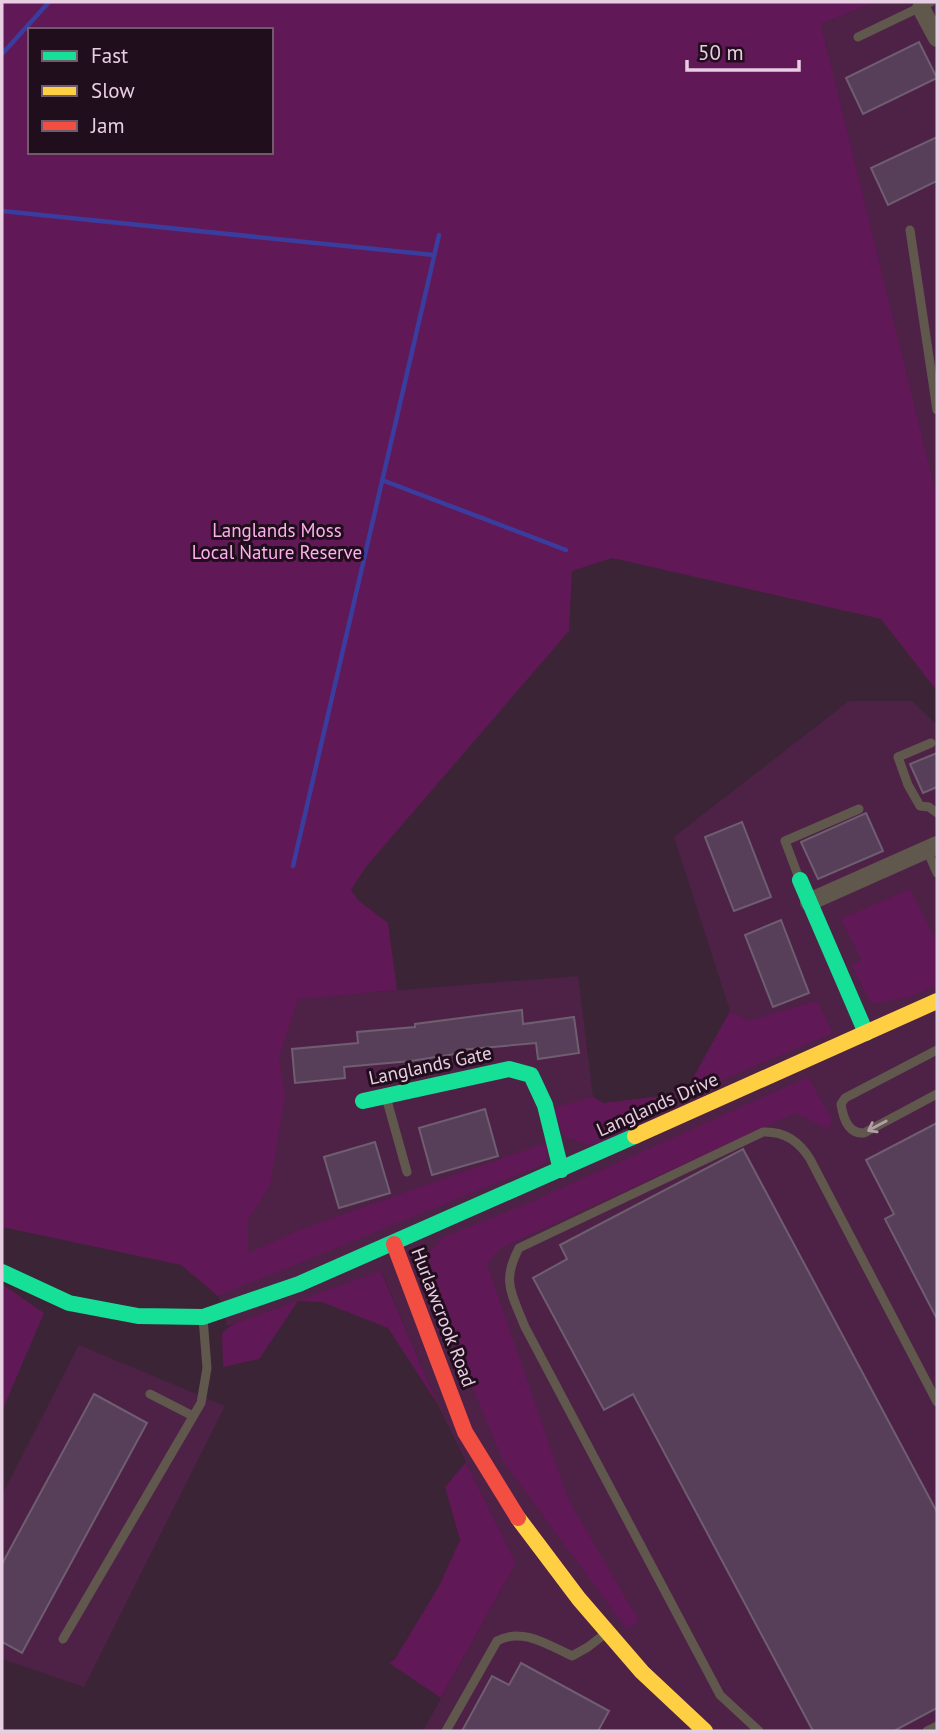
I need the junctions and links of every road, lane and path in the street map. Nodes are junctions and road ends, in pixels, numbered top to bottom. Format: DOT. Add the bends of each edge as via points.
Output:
graph roads {
  1 [pos="926,5"];
  2 [pos="858,37"];
  3 [pos="937,38"];
  4 [pos="910,230"];
  5 [pos="937,410"];
  6 [pos="931,743"];
  7 [pos="935,808"];
  8 [pos="859,809"];
  9 [pos="932,848"];
  10 [pos="937,873"];
  11 [pos="800,880"];
  12 [pos="808,902"];
  13 [pos="937,1001"];
  14 [pos="866,1033"];
  15 [pos="937,1050"];
  16 [pos="937,1094"];
  17 [pos="386,1095"];
  18 [pos="363,1101"];
  19 [pos="561,1170"];
  20 [pos="407,1172"];
  21 [pos="394,1244"];
  22 [pos="2,1272"];
  23 [pos="203,1317"];
  24 [pos="150,1394"];
  25 [pos="937,1402"];
  26 [pos="193,1416"];
  27 [pos="607,1632"];
  28 [pos="63,1639"];
  29 [pos="937,1726"];
  30 [pos="446,1731"];
  31 [pos="705,1731"];
  32 [pos="759,1731"];
  33 [pos="927,1731"];
  1 -- 2 [label="lane"];
  1 -- 3 [label="street"];
  4 -- 5 [label="lane"];
  6 -- 7 [label="lane" via="898,757 920,806"];
  8 -- 11 [label="lane" via="785,841"];
  9 -- 10 [label="lane"];
  9 -- 12 [label="street"];
  11 -- 12 [label="street"];
  12 -- 14 [label="street"];
  13 -- 14 [label="street, Langlands Drive"];
  14 -- 19 [label="street, Langlands Drive"];
  16 -- 15 [label="lane, one-way" via="864,1133 851,1130 842,1114 845,1098"];
  17 -- 18 [label="street, Langlands Gate"];
  17 -- 19 [label="street, Langlands Gate" via="509,1069 531,1075 545,1105"];
  17 -- 20 [label="lane"];
  19 -- 21 [label="street, Langlands Drive"];
  21 -- 23 [label="street, Hurlawcrook Road"];
  21 -- 27 [label="street, Hurlawcrook Road" via="465,1432 519,1520"];
  22 -- 23 [label="street, Hurlawcrook Road" via="69,1303 138,1316"];
  23 -- 26 [label="lane" via="207,1368 201,1402"];
  24 -- 26 [label="lane"];
  25 -- 32 [label="lane" via="804,1149 775,1132 763,1132 519,1248 508,1276 525,1327 720,1695"];
  26 -- 28 [label="lane"];
  27 -- 30 [label="lane" via="572,1656 523,1635 497,1642"];
  27 -- 31 [label="street, Hurlawcrook Road"];
  29 -- 33 [label="lane"];
}
